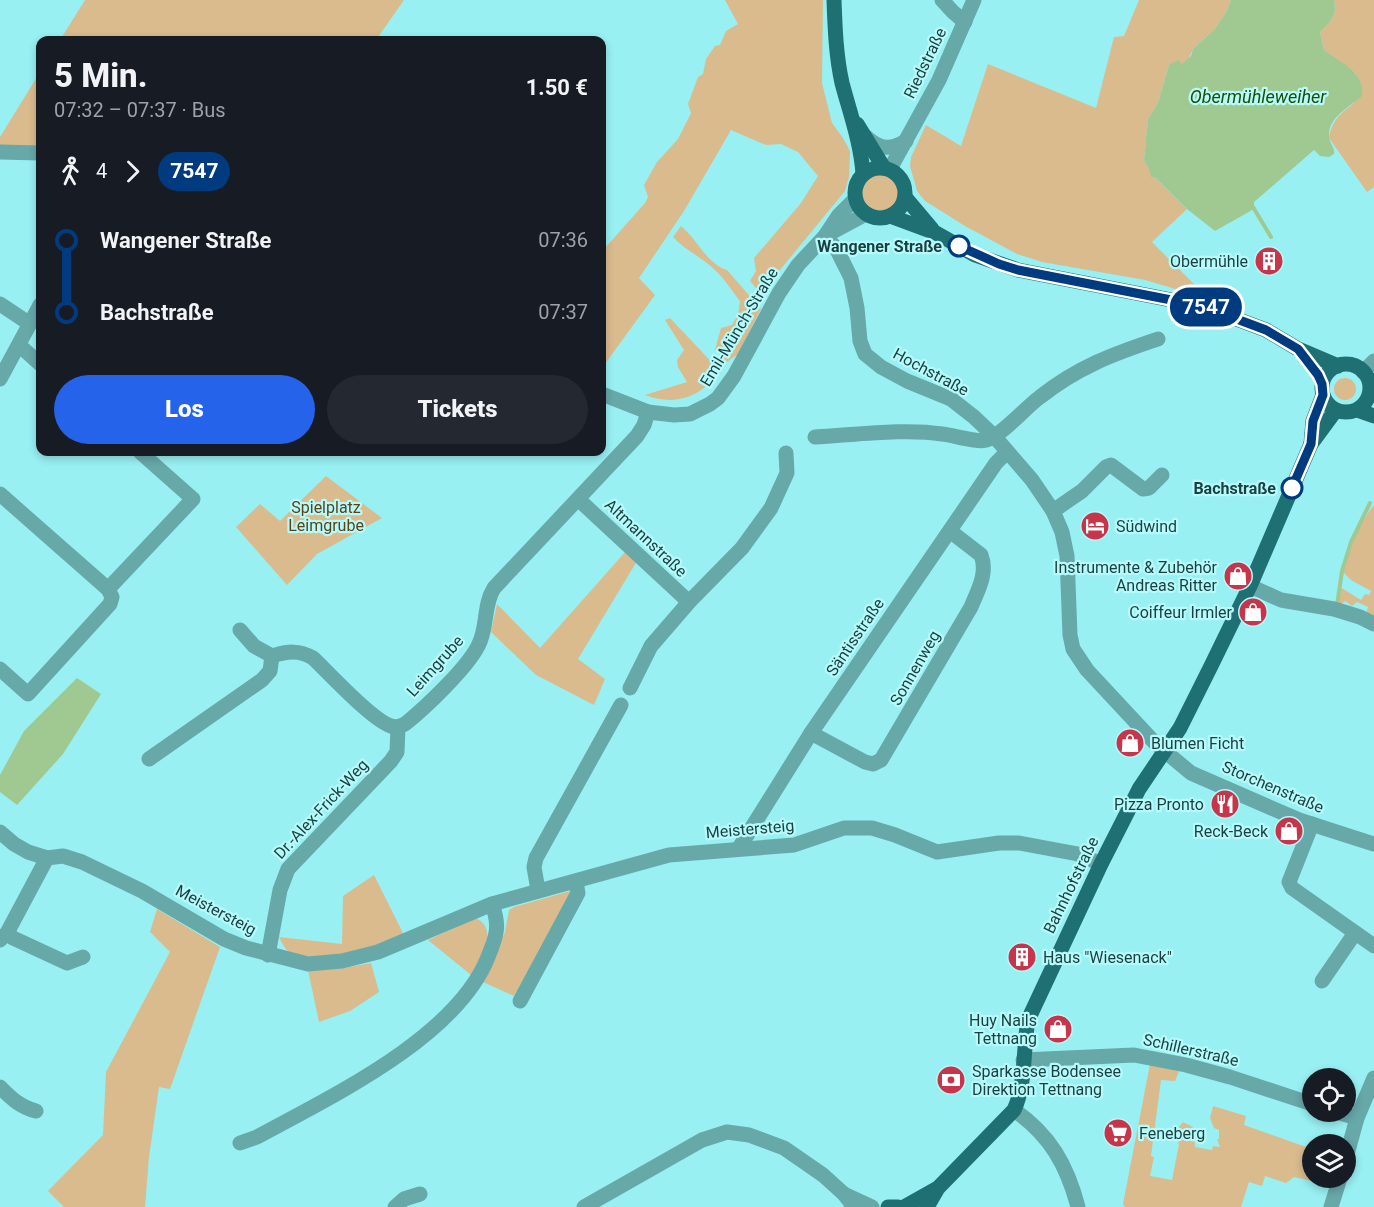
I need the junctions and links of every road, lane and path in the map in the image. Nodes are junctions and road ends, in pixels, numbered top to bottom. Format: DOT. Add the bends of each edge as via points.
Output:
graph roads {
  1 [pos="834,0"];
  2 [pos="942,0"];
  3 [pos="974,0"];
  4 [pos="965,22"];
  5 [pos="854,119"];
  6 [pos="865,136"];
  7 [pos="906,141"];
  8 [pos="0,152"];
  9 [pos="36,153"];
  10 [pos="887,169"];
  11 [pos="862,174"];
  12 [pos="905,197"];
  13 [pos="855,199"];
  14 [pos="866,214"];
  15 [pos="890,216"];
  16 [pos="936,233"];
  17 [pos="825,236"];
  18 [pos="0,304"];
  19 [pos="36,313"];
  20 [pos="30,324"];
  21 [pos="1158,339"];
  22 [pos="19,345"];
  23 [pos="1298,349"];
  24 [pos="36,360"];
  25 [pos="1338,366"];
  26 [pos="1369,367"];
  27 [pos="0,379"];
  28 [pos="1323,390"];
  29 [pos="606,396"];
  30 [pos="1372,396"];
  31 [pos="1336,410"];
  32 [pos="1357,410"];
  33 [pos="648,412"];
  34 [pos="1374,416"];
  35 [pos="994,436"];
  36 [pos="815,437"];
  37 [pos="1311,444"];
  38 [pos="1008,452"];
  39 [pos="786,453"];
  40 [pos="145,456"];
  41 [pos="1162,475"];
  42 [pos="0,494"];
  43 [pos="578,499"];
  44 [pos="1053,511"];
  45 [pos="950,531"];
  46 [pos="1250,586"];
  47 [pos="108,589"];
  48 [pos="689,602"];
  49 [pos="1374,624"];
  50 [pos="240,630"];
  51 [pos="272,656"];
  52 [pos="0,669"];
  53 [pos="630,688"];
  54 [pos="621,705"];
  55 [pos="398,727"];
  56 [pos="811,733"];
  57 [pos="1165,752"];
  58 [pos="150,759"];
  59 [pos="1312,824"];
  60 [pos="0,832"];
  61 [pos="1374,844"];
  62 [pos="739,848"];
  63 [pos="47,858"];
  64 [pos="1101,864"];
  65 [pos="576,882"];
  66 [pos="538,890"];
  67 [pos="492,904"];
  68 [pos="1355,933"];
  69 [pos="4,936"];
  70 [pos="1374,946"];
  71 [pos="268,955"];
  72 [pos="83,957"];
  73 [pos="1322,981"];
  74 [pos="520,1001"];
  75 [pos="1023,1060"];
  76 [pos="1374,1078"];
  77 [pos="0,1087"];
  78 [pos="1302,1101"];
  79 [pos="1014,1110"];
  80 [pos="36,1111"];
  81 [pos="1357,1118"];
  82 [pos="1353,1134"];
  83 [pos="240,1143"];
  84 [pos="938,1188"];
  85 [pos="1338,1188"];
  86 [pos="420,1194"];
  87 [pos="844,1194"];
  88 [pos="1333,1206"];
  89 [pos="395,1207"];
  90 [pos="584,1207"];
  91 [pos="854,1207"];
  92 [pos="872,1207"];
  93 [pos="888,1207"];
  94 [pos="898,1207"];
  95 [pos="904,1207"];
  96 [pos="927,1207"];
  97 [pos="1078,1207"];
  1 -- 5 [label="main road" via="842,83"];
  2 -- 4 [label="street"];
  3 -- 4 [label="street, Riedstraße"];
  4 -- 7 [label="street, Riedstraße"];
  5 -- 6 [label="main road"];
  5 -- 11 [label="main road"];
  6 -- 7 [label="street" via="882,148 893,148"];
  6 -- 10 [label="main road"];
  7 -- 10 [label="street, Riedstraße"];
  8 -- 9 [label="street"];
  10 -- 11 [label="main road" via="873,168"];
  10 -- 12 [label="main road" via="903,183"];
  11 -- 13 [label="main road" via="856,184"];
  12 -- 15 [label="main road" via="900,209"];
  12 -- 16 [label="main road"];
  13 -- 14 [label="main road"];
  13 -- 17 [label="street, Emil-Münch-Straße"];
  14 -- 15 [label="main road" via="878,219"];
  14 -- 17 [label="street, Emil-Münch-Straße"];
  15 -- 16 [label="main road"];
  16 -- 23 [label="main road" via="975,255 1018,270 1202,306 1266,330"];
  17 -- 33 [label="street, Emil-Münch-Straße" via="779,293 718,398 690,414"];
  17 -- 35 [label="street, Hochstraße" via="836,248 851,278 865,354 907,381 951,399"];
  18 -- 20 [label="street"];
  19 -- 20 [label="street"];
  20 -- 22 [label="street"];
  21 -- 35 [label="street" via="1109,355 1064,379"];
  22 -- 24 [label="street"];
  22 -- 27 [label="street"];
  23 -- 25 [label="main road"];
  23 -- 28 [label="main road" via="1311,364"];
  25 -- 26 [label="main road"];
  25 -- 28 [label="main road" via="1326,375"];
  26 -- 30 [label="main road"];
  28 -- 31 [label="main road" via="1328,404"];
  28 -- 37 [label="main road" via="1313,421"];
  29 -- 33 [label="street, Emil-Münch-Straße"];
  30 -- 32 [label="main road"];
  31 -- 32 [label="main road"];
  31 -- 37 [label="main road"];
  32 -- 34 [label="main road"];
  33 -- 43 [label="street, Leimgrube" via="637,436"];
  35 -- 36 [label="street" via="985,441 915,432"];
  35 -- 38 [label="street, Hochstraße"];
  37 -- 46 [label="main road"];
  38 -- 44 [label="street, Hochstraße"];
  38 -- 45 [label="street, Säntisstraße" via="996,462"];
  39 -- 48 [label="street, Altmannstraße" via="788,474 771,508 742,548"];
  40 -- 47 [label="street" via="193,499"];
  41 -- 44 [label="street" via="1143,489 1111,465"];
  42 -- 47 [label="street"];
  43 -- 48 [label="street, Altmannstraße"];
  43 -- 55 [label="street, Leimgrube" via="494,588 479,645 469,660 412,718"];
  44 -- 57 [label="street, Hochstraße" via="1067,556 1073,649 1087,670"];
  45 -- 56 [label="street, Säntisstraße"];
  45 -- 56 [label="street, Sonnenweg" via="981,555 981,585 881,760 865,762"];
  46 -- 49 [label="street" via="1281,600 1334,609"];
  46 -- 57 [label="main road"];
  47 -- 52 [label="street" via="110,604 28,694"];
  48 -- 53 [label="street, Altmannstraße" via="651,646"];
  50 -- 51 [label="street" via="254,646"];
  51 -- 55 [label="street" via="302,652 313,658 375,717"];
  51 -- 58 [label="street" via="270,671 262,680"];
  54 -- 66 [label="street" via="536,858"];
  55 -- 71 [label="street, Dr.-Alex-Frick-Weg" via="397,752 391,761 288,869 280,890"];
  56 -- 62 [label="street, Säntisstraße"];
  57 -- 59 [label="street, Storchenstraße" via="1191,773"];
  57 -- 64 [label="main road, Bahnhofstraße" via="1139,789"];
  59 -- 61 [label="street, Storchenstraße"];
  59 -- 68 [label="street" via="1289,882"];
  60 -- 63 [label="street, Meistersteig" via="21,848"];
  62 -- 64 [label="street, Meistersteig" via="794,845 857,827 895,835 937,852 1019,843 1078,854"];
  62 -- 65 [label="street, Meistersteig" via="669,855"];
  63 -- 69 [label="street"];
  63 -- 71 [label="street, Meistersteig" via="63,856 82,862 225,939"];
  64 -- 75 [label="main road, Bahnhofstraße" via="1028,1020"];
  65 -- 66 [label="street, Meistersteig"];
  65 -- 74 [label="street" via="578,893"];
  66 -- 67 [label="street, Meistersteig"];
  67 -- 71 [label="street, Meistersteig" via="378,951 342,961 308,964"];
  67 -- 83 [label="street" via="498,927 491,950 476,982 448,1015 406,1050 359,1080"];
  68 -- 70 [label="street"];
  68 -- 73 [label="street"];
  69 -- 72 [label="street" via="67,963"];
  75 -- 78 [label="street, Schillerstraße" via="1134,1055 1186,1065"];
  75 -- 79 [label="main road, Bahnhofstraße"];
  76 -- 81 [label="street"];
  77 -- 80 [label="street" via="20,1105"];
  79 -- 84 [label="main road"];
  79 -- 97 [label="street" via="1029,1120 1061,1159"];
  81 -- 82 [label="street"];
  84 -- 95 [label="main road"];
  84 -- 96 [label="main road"];
  85 -- 88 [label="street"];
  86 -- 89 [label="street"];
  87 -- 90 [label="street" via="784,1148 749,1135 727,1132 702,1140"];
  87 -- 91 [label="street"];
  87 -- 92 [label="street"];
  93 -- 94 [label="main road"];
}
